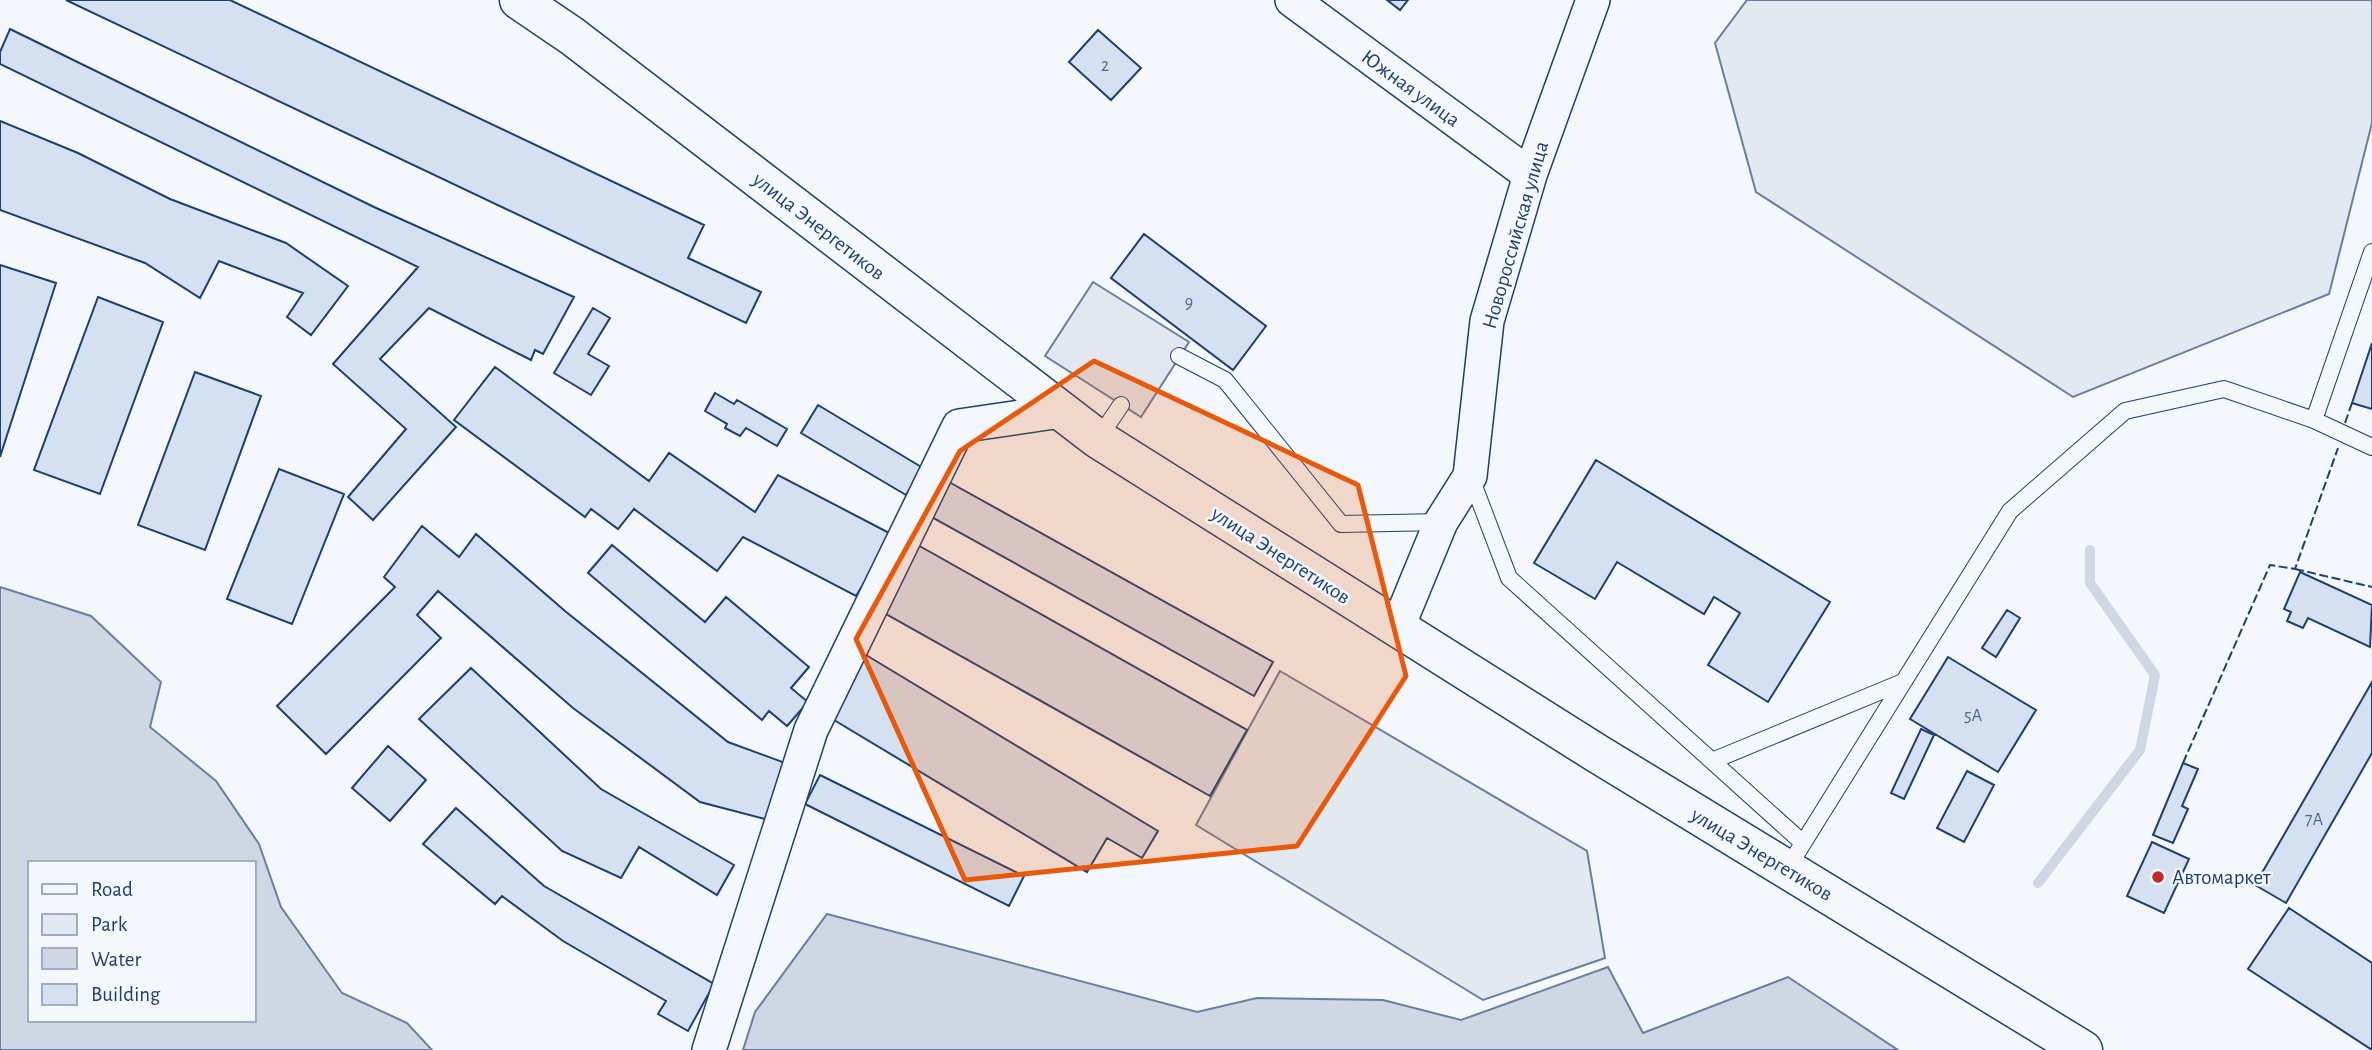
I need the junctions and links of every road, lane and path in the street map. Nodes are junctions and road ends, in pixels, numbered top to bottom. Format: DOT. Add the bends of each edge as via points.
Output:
graph roads {
  1 [pos="519,0"];
  2 [pos="1292,0"];
  3 [pos="1593,0"];
  4 [pos="1530,175"];
  5 [pos="2372,252"];
  6 [pos="1179,356"];
  7 [pos="1121,405"];
  8 [pos="1061,411"];
  9 [pos="2314,420"];
  10 [pos="1098,439"];
  11 [pos="2372,446"];
  12 [pos="1470,476"];
  13 [pos="1441,522"];
  14 [pos="1397,629"];
  15 [pos="1903,682"];
  16 [pos="1712,761"];
  17 [pos="1795,856"];
  18 [pos="709,1050"];
  19 [pos="2083,1050"];
  1 -- 8 [label="main road, улица Энергетиков"];
  2 -- 4 [label="street, Южная улица"];
  3 -- 4 [label="street, Новороссийская улица"];
  4 -- 12 [label="street, Новороссийская улица" via="1487,321"];
  5 -- 9 [label="lane"];
  6 -- 13 [label="lane" via="1226,380 1341,524"];
  7 -- 10 [label="lane"];
  8 -- 10 [label="main road, улица Энергетиков"];
  8 -- 18 [label="street" via="959,426 811,730"];
  9 -- 11 [label="lane"];
  9 -- 15 [label="lane" via="2224,389 2125,411 2010,511"];
  10 -- 14 [label="main road, улица Энергетиков"];
  12 -- 13 [label="street, Новороссийская улица"];
  12 -- 16 [label="lane" via="1509,578"];
  13 -- 14 [label="street, Новороссийская улица"];
  14 -- 17 [label="main road, улица Энергетиков"];
  15 -- 16 [label="lane"];
  15 -- 17 [label="lane"];
  16 -- 17 [label="lane"];
  17 -- 19 [label="main road, улица Энергетиков"];
}
